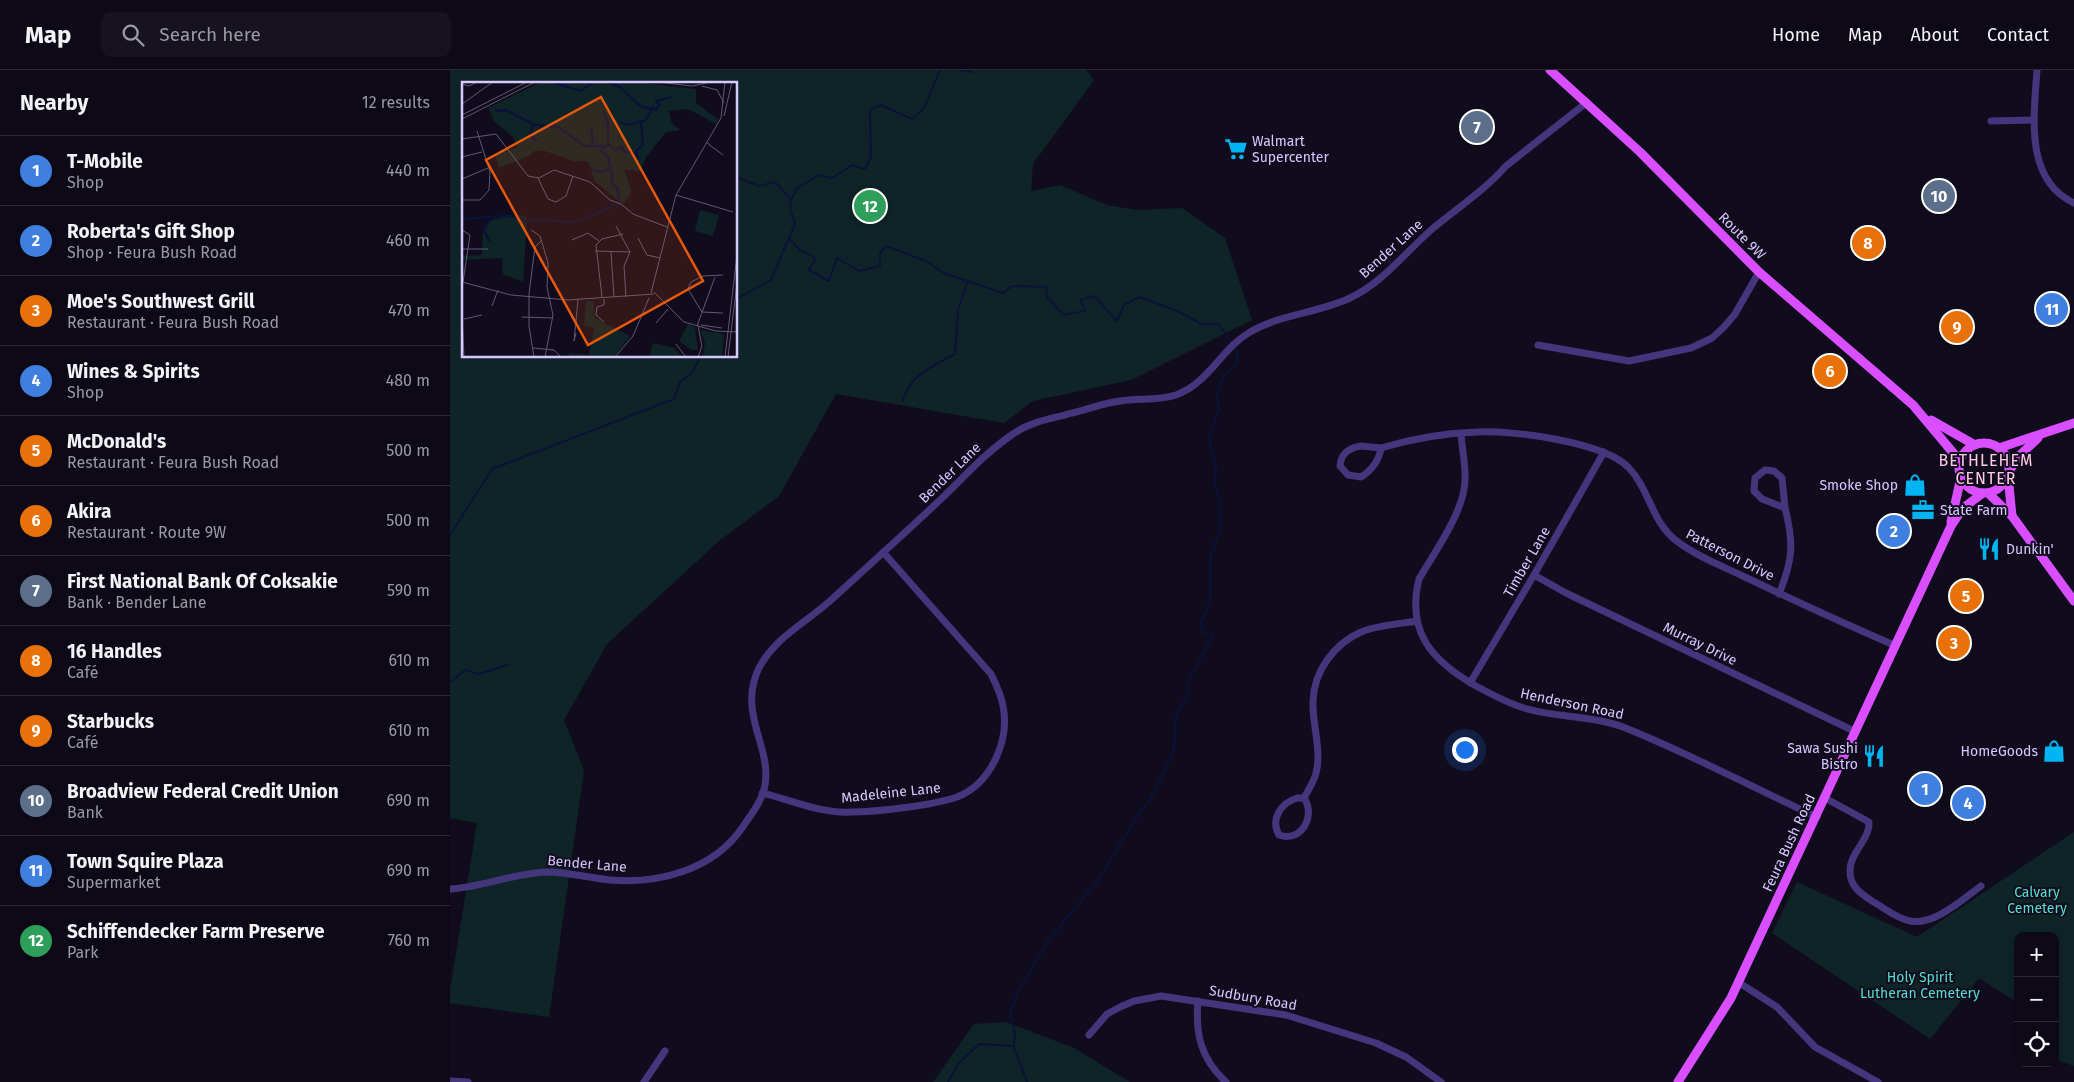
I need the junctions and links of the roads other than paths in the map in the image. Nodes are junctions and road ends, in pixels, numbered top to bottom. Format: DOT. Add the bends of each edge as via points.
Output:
graph roads {
  1 [pos="1550,70"];
  2 [pos="2037,70"];
  3 [pos="1586,103"];
  4 [pos="2034,120"];
  5 [pos="1991,121"];
  6 [pos="2074,203"];
  7 [pos="1759,272"];
  8 [pos="1538,345"];
  9 [pos="1922,414"];
  10 [pos="2074,423"];
  11 [pos="2044,433"];
  12 [pos="1461,434"];
  13 [pos="1976,445"];
  14 [pos="1381,448"];
  15 [pos="1999,448"];
  16 [pos="1604,452"];
  17 [pos="1960,461"];
  18 [pos="2008,474"];
  19 [pos="1961,476"];
  20 [pos="1985,493"];
  21 [pos="1785,508"];
  22 [pos="2012,516"];
  23 [pos="1951,526"];
  24 [pos="883,552"];
  25 [pos="1534,575"];
  26 [pos="1779,594"];
  27 [pos="2074,601"];
  28 [pos="1417,621"];
  29 [pos="1896,646"];
  30 [pos="1470,682"];
  31 [pos="1856,732"];
  32 [pos="762,793"];
  33 [pos="1304,798"];
  34 [pos="1826,798"];
  35 [pos="1817,817"];
  36 [pos="1981,886"];
  37 [pos="450,889"];
  38 [pos="1738,982"];
  39 [pos="1198,1002"];
  40 [pos="1090,1035"];
  41 [pos="665,1051"];
  42 [pos="450,1080"];
  43 [pos="468,1082"];
  44 [pos="644,1082"];
  45 [pos="1226,1082"];
  46 [pos="1441,1082"];
  47 [pos="1678,1082"];
  48 [pos="1878,1082"];
  1 -- 3 [label="main road, Route 9W"];
  2 -- 4 [label="street"];
  3 -- 7 [label="main road, Route 9W" via="1640,152"];
  3 -- 24 [label="street, Bender Lane" via="1506,166 1365,290 1338,303 1280,319 1249,333 1232,346 1200,382 1185,391 1168,397 1107,403 1031,424 1017,431 982,459"];
  4 -- 5 [label="street"];
  4 -- 6 [label="street" via="2042,169 2050,185"];
  7 -- 8 [label="street" via="1724,327 1712,338 1692,348 1629,361"];
  7 -- 9 [label="main road, Route 9W"];
  9 -- 13 [label="main road, Route 9W"];
  9 -- 17 [label="main road, Route 9W"];
  10 -- 11 [label="main road"];
  11 -- 15 [label="main road"];
  11 -- 18 [label="main road" via="2017,458"];
  12 -- 14 [label="street, Patterson Drive"];
  12 -- 16 [label="street, Patterson Drive" via="1508,432 1578,444"];
  12 -- 28 [label="street, Henderson Road" via="1463,494 1419,579 1415,601"];
  13 -- 15 [label="main road"];
  13 -- 17 [label="main road"];
  14 -- 14 [label="street, Patterson Drive" via="1373,467 1361,477 1348,475 1340,466 1344,454 1353,447"];
  15 -- 18 [label="main road" via="2007,459"];
  16 -- 25 [label="street, Timber Lane"];
  16 -- 26 [label="street, Patterson Drive" via="1618,459 1633,474 1657,521 1676,541"];
  17 -- 19 [label="main road"];
  18 -- 20 [label="main road" via="2000,487"];
  18 -- 22 [label="main road"];
  19 -- 20 [label="main road" via="1969,488"];
  19 -- 23 [label="main road, Feura Bush Road"];
  20 -- 22 [label="main road"];
  20 -- 23 [label="main road, Feura Bush Road" via="1963,508"];
  21 -- 21 [label="street" via="1782,478 1774,472 1761,471 1753,483 1754,491 1762,500"];
  21 -- 26 [label="street" via="1792,546 1788,572"];
  22 -- 27 [label="main road"];
  23 -- 29 [label="main road, Feura Bush Road"];
  24 -- 32 [label="street, Bender Lane" via="782,639 760,667 753,687 752,709 765,771"];
  24 -- 32 [label="street, Madeleine Lane" via="991,674 1000,691 1005,725 994,762 985,776 971,788 941,802 851,812 832,811"];
  25 -- 30 [label="street, Timber Lane"];
  25 -- 31 [label="street, Murray Drive"];
  26 -- 29 [label="street, Patterson Drive"];
  28 -- 30 [label="street, Henderson Road" via="1430,652"];
  28 -- 33 [label="street" via="1362,632 1342,644 1325,662 1316,680 1313,700 1316,774"];
  29 -- 31 [label="main road, Feura Bush Road"];
  30 -- 35 [label="street, Henderson Road" via="1497,698 1524,708 1627,728"];
  31 -- 34 [label="main road, Feura Bush Road"];
  32 -- 37 [label="street, Bender Lane" via="739,833 723,850 707,862 673,874 624,880 547,872 482,886"];
  33 -- 33 [label="street" via="1309,810 1304,828 1293,836 1279,834 1275,822 1280,810 1290,800"];
  34 -- 35 [label="main road, Feura Bush Road"];
  34 -- 36 [label="street" via="1869,822 1850,865 1852,882 1861,894 1902,918 1912,922 1931,918"];
  35 -- 38 [label="main road, Feura Bush Road"];
  38 -- 47 [label="main road, Feura Bush Road"];
  38 -- 48 [label="street" via="1778,1007 1815,1047"];
  39 -- 40 [label="street, Sudbury Road" via="1161,996 1134,1001 1108,1014"];
  39 -- 45 [label="street" via="1196,1025 1200,1044 1207,1060"];
  39 -- 46 [label="street, Sudbury Road" via="1286,1015 1376,1043 1406,1057"];
  41 -- 44 [label="street"];
  42 -- 43 [label="street"];
}
